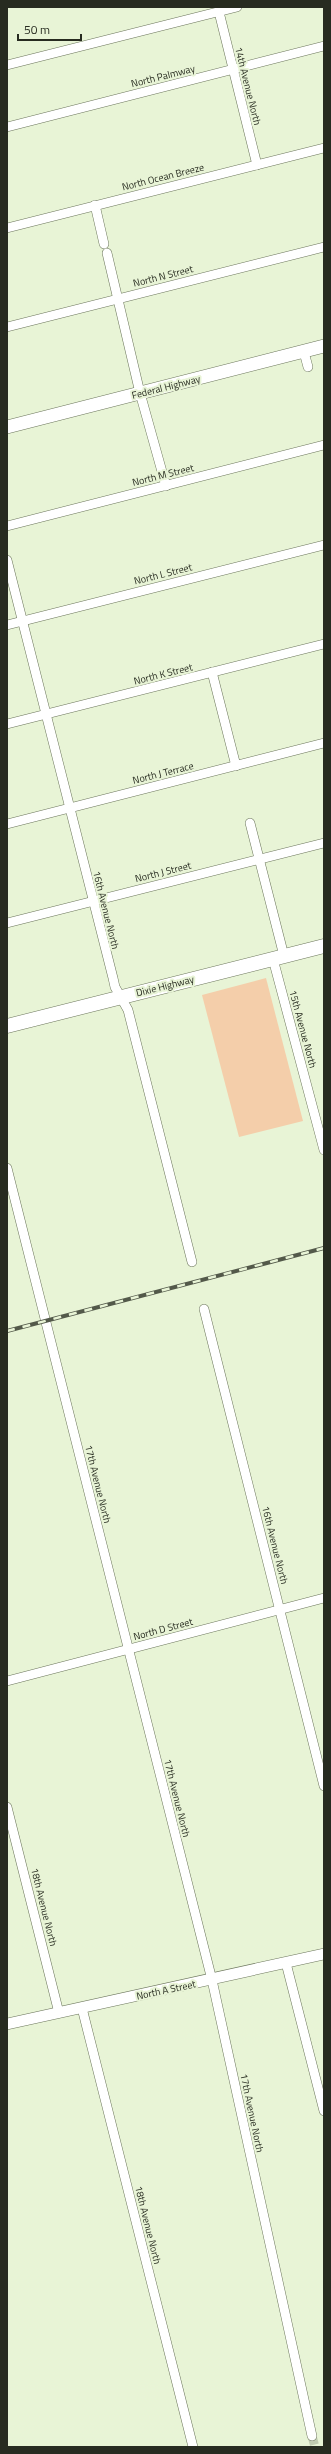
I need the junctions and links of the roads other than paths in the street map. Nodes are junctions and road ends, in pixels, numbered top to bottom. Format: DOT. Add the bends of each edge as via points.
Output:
graph roads {
  1 [pos="237,7"];
  2 [pos="219,12"];
  3 [pos="324,46"];
  4 [pos="7,65"];
  5 [pos="233,70"];
  6 [pos="7,127"];
  7 [pos="324,148"];
  8 [pos="257,165"];
  9 [pos="95,206"];
  10 [pos="7,228"];
  11 [pos="104,244"];
  12 [pos="324,247"];
  13 [pos="107,253"];
  14 [pos="117,299"];
  15 [pos="7,327"];
  16 [pos="324,346"];
  17 [pos="304,352"];
  18 [pos="308,367"];
  19 [pos="140,393"];
  20 [pos="7,427"];
  21 [pos="324,446"];
  22 [pos="166,486"];
  23 [pos="7,526"];
  24 [pos="324,545"];
  25 [pos="7,560"];
  26 [pos="22,621"];
  27 [pos="7,625"];
  28 [pos="324,644"];
  29 [pos="212,672"];
  30 [pos="46,715"];
  31 [pos="7,724"];
  32 [pos="324,744"];
  33 [pos="236,766"];
  34 [pos="70,808"];
  35 [pos="250,823"];
  36 [pos="7,824"];
  37 [pos="324,843"];
  38 [pos="259,859"];
  39 [pos="93,901"];
  40 [pos="7,923"];
  41 [pos="324,946"];
  42 [pos="279,958"];
  43 [pos="121,997"];
  44 [pos="7,1026"];
  45 [pos="324,1150"];
  46 [pos="7,1168"];
  47 [pos="192,1262"];
  48 [pos="204,1309"];
  49 [pos="324,1598"];
  50 [pos="279,1609"];
  51 [pos="128,1649"];
  52 [pos="7,1681"];
  53 [pos="324,1786"];
  54 [pos="7,1807"];
  55 [pos="324,1954"];
  56 [pos="286,1963"];
  57 [pos="212,1980"];
  58 [pos="82,2008"];
  59 [pos="59,2013"];
  60 [pos="7,2024"];
  61 [pos="324,2111"];
  62 [pos="312,2436"];
  63 [pos="193,2447"];
  1 -- 2 [label="street"];
  2 -- 4 [label="street"];
  2 -- 5 [label="street, 14th Avenue North"];
  3 -- 5 [label="street, North Palmway"];
  5 -- 6 [label="street, North Palmway"];
  5 -- 8 [label="street, 14th Avenue North"];
  7 -- 8 [label="street, North Ocean Breeze"];
  8 -- 9 [label="street, North Ocean Breeze"];
  9 -- 10 [label="street, North Ocean Breeze"];
  9 -- 11 [label="street"];
  12 -- 14 [label="street, North N Street"];
  13 -- 14 [label="street"];
  14 -- 15 [label="street, North N Street"];
  14 -- 19 [label="street"];
  16 -- 17 [label="main road, Federal Highway"];
  17 -- 18 [label="street"];
  17 -- 19 [label="main road, Federal Highway"];
  19 -- 20 [label="main road, Federal Highway"];
  19 -- 22 [label="street"];
  21 -- 22 [label="street, North M Street"];
  22 -- 23 [label="street, North M Street"];
  24 -- 26 [label="street, North L Street"];
  25 -- 26 [label="street, 16th Avenue North"];
  26 -- 27 [label="street, North L Street"];
  26 -- 30 [label="street, 16th Avenue North"];
  28 -- 29 [label="street, North K Street"];
  29 -- 30 [label="street, North K Street"];
  29 -- 33 [label="street"];
  30 -- 31 [label="street, North K Street"];
  30 -- 34 [label="street, 16th Avenue North"];
  32 -- 33 [label="street, North J Terrace"];
  33 -- 34 [label="street, North J Terrace"];
  34 -- 36 [label="street, North J Terrace"];
  34 -- 39 [label="street, 16th Avenue North"];
  35 -- 38 [label="street, 15th Avenue North"];
  37 -- 38 [label="street, North J Street"];
  38 -- 39 [label="street, North J Street"];
  38 -- 42 [label="street, 15th Avenue North"];
  39 -- 40 [label="street, North J Street"];
  39 -- 43 [label="street, 16th Avenue North" via="115,987"];
  41 -- 42 [label="main road, Dixie Highway"];
  42 -- 43 [label="main road, Dixie Highway"];
  42 -- 45 [label="street, 15th Avenue North"];
  43 -- 44 [label="main road, Dixie Highway"];
  43 -- 47 [label="street, 16th Avenue North" via="128,1010"];
  46 -- 51 [label="street, 17th Avenue North"];
  48 -- 50 [label="street, 16th Avenue North"];
  49 -- 50 [label="street, North D Street"];
  50 -- 51 [label="street, North D Street"];
  50 -- 53 [label="street, 16th Avenue North"];
  51 -- 52 [label="street, North D Street"];
  51 -- 57 [label="street, 17th Avenue North"];
  54 -- 59 [label="street, 18th Avenue North"];
  55 -- 56 [label="street, North A Street"];
  56 -- 57 [label="street, North A Street"];
  56 -- 61 [label="street"];
  57 -- 58 [label="street, North A Street"];
  57 -- 62 [label="street, 17th Avenue North"];
  58 -- 59 [label="street, North A Street"];
  58 -- 63 [label="street, 18th Avenue North"];
  59 -- 60 [label="street, North A Street"];
}
